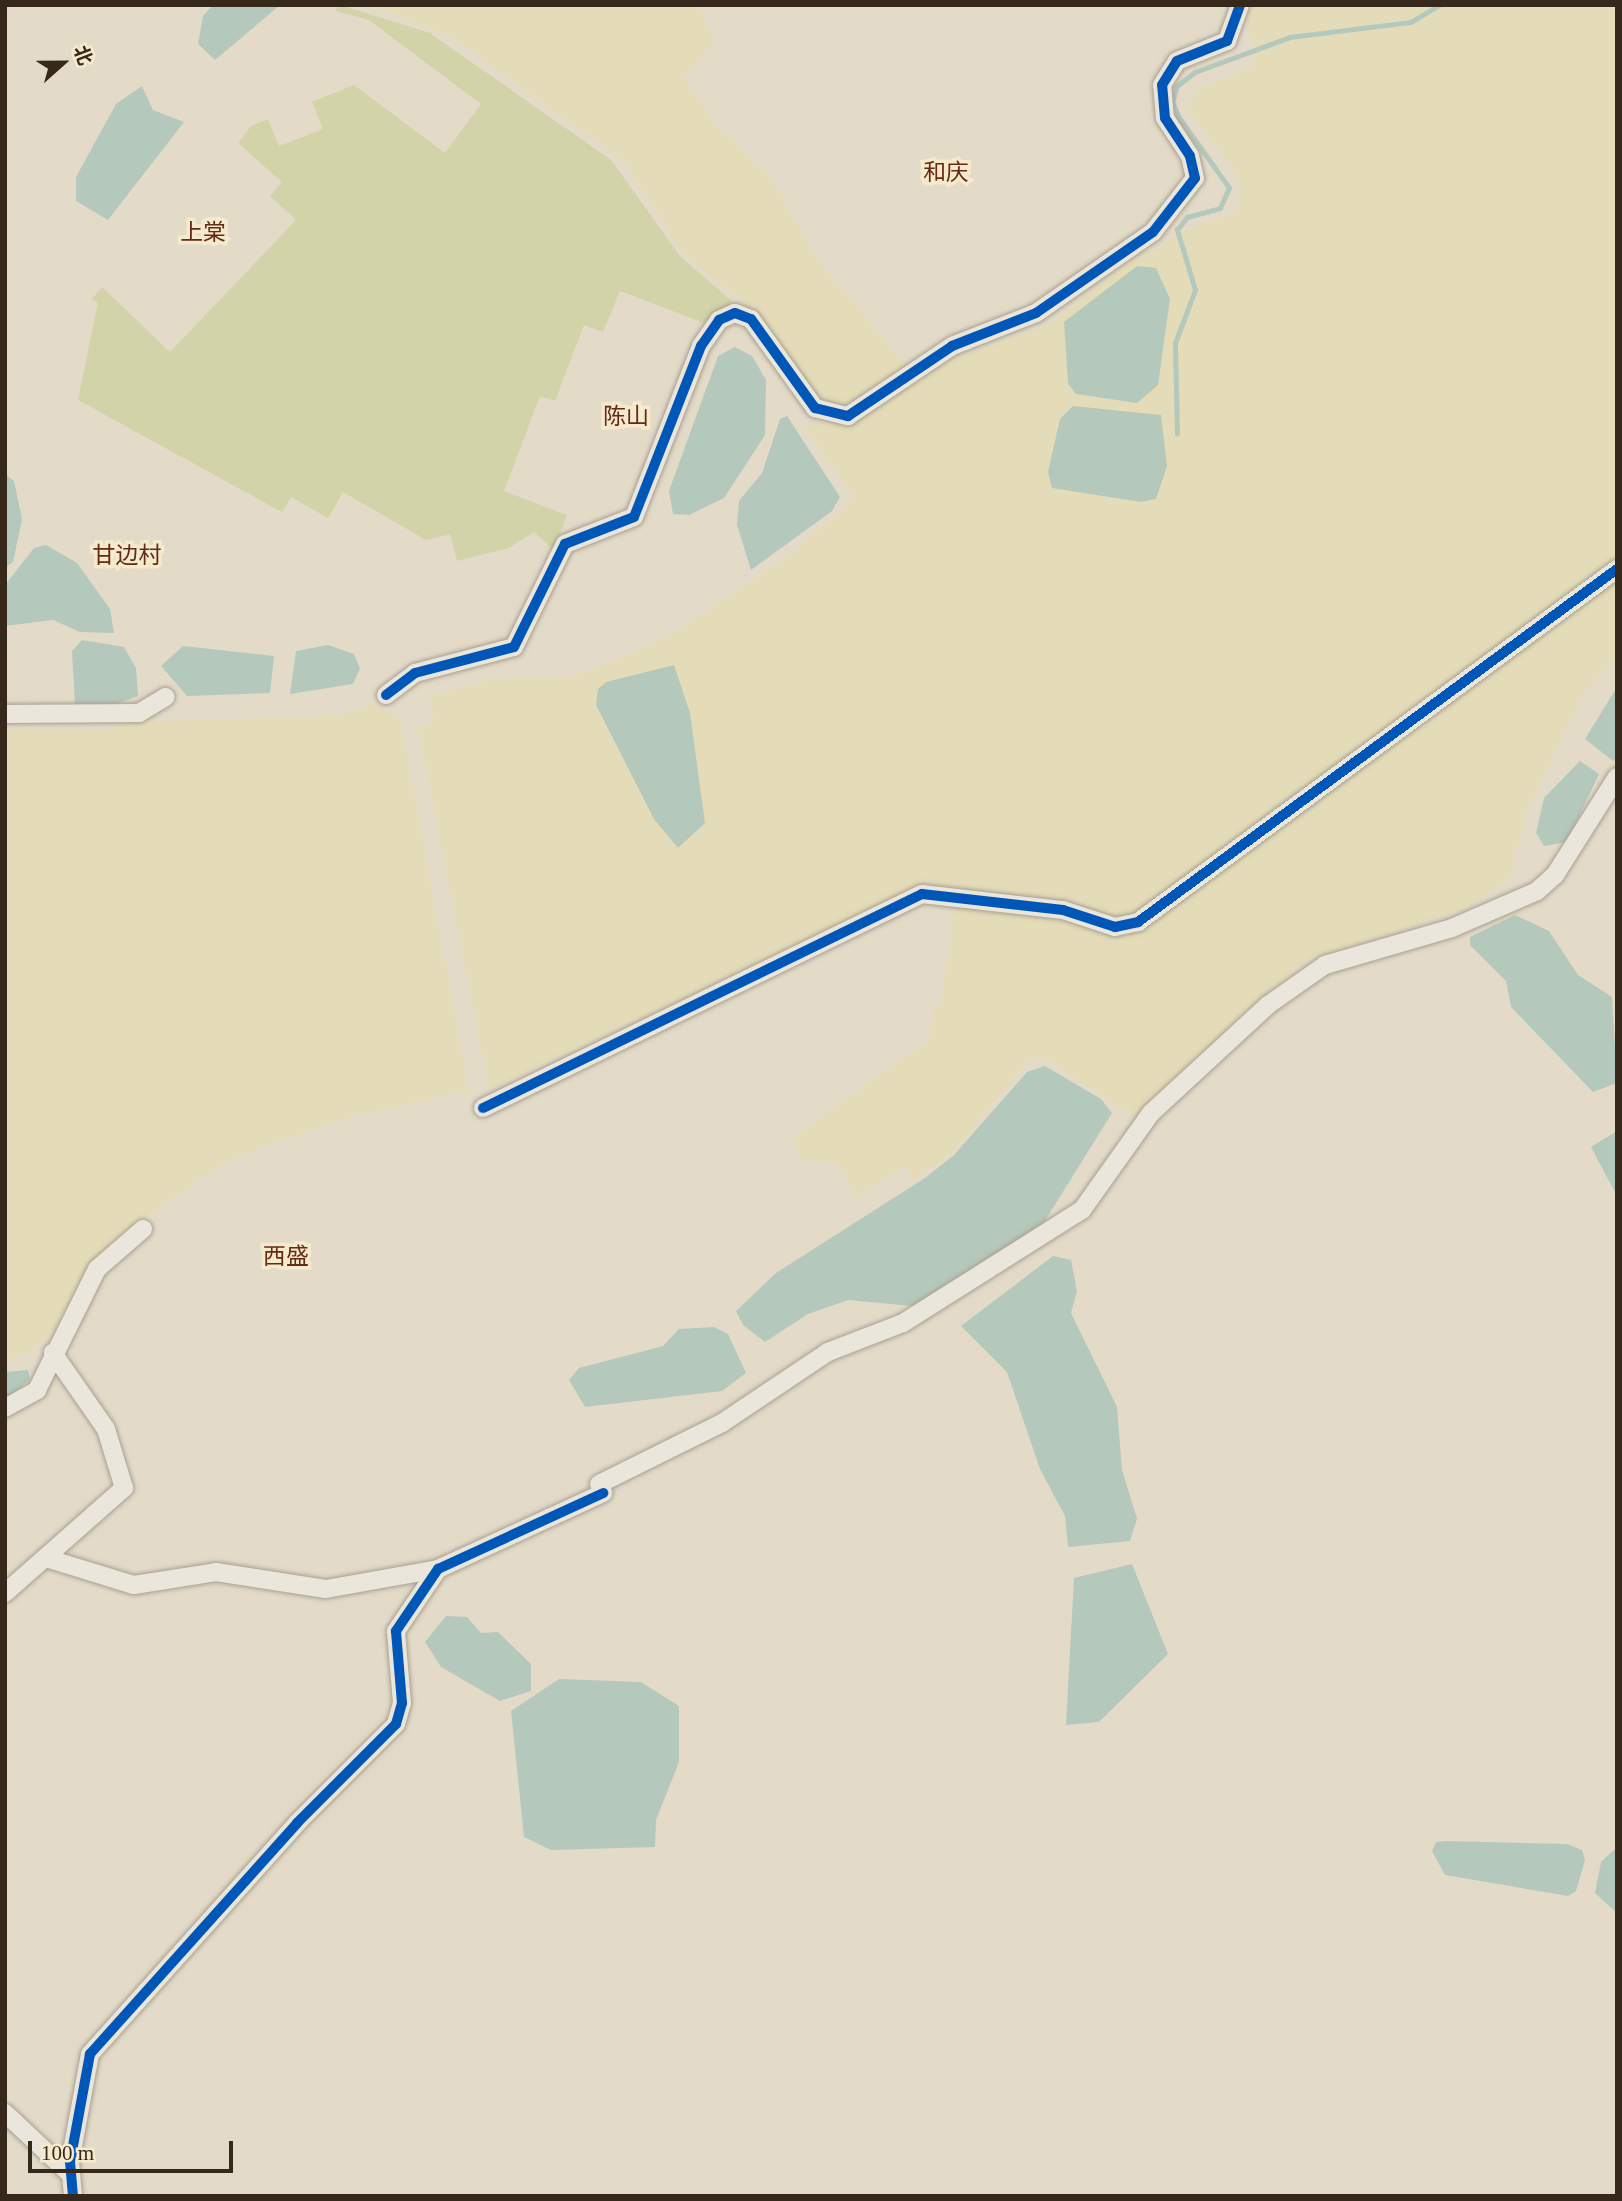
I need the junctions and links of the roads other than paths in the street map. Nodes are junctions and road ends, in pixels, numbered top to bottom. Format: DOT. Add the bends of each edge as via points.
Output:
graph roads {
  1 [pos="1240,5"];
  2 [pos="1617,569"];
  3 [pos="386,695"];
  4 [pos="166,697"];
  5 [pos="5,714"];
  6 [pos="1617,777"];
  7 [pos="483,1108"];
  8 [pos="143,1229"];
  9 [pos="53,1353"];
  10 [pos="5,1408"];
  11 [pos="46,1558"];
  12 [pos="438,1569"];
  13 [pos="5,1593"];
  14 [pos="5,2113"];
  15 [pos="71,2175"];
  16 [pos="73,2196"];
  1 -- 3 [label="street" via="1227,41 1177,61 1162,85 1165,118 1190,156 1195,178 1153,232 1036,313 952,346 848,416 815,408 751,318 735,313 719,320 701,346 634,517 565,544 514,648 415,673"];
  2 -- 7 [label="street" via="1138,922 1115,927 1063,910 922,894"];
  4 -- 5 [label="street" via="139,713"];
  6 -- 12 [label="street" via="1555,874 1537,891 1452,928 1325,965 1268,1005 1151,1113 1082,1210 903,1323 828,1352 722,1423"];
  8 -- 9 [label="street" via="103,1259"];
  9 -- 10 [label="street" via="37,1390"];
  9 -- 11 [label="street" via="106,1429 124,1488"];
  11 -- 12 [label="street" via="134,1585 216,1572 326,1590"];
  11 -- 13 [label="street"];
  12 -- 15 [label="street" via="396,1632 402,1703 396,1724 90,2054"];
  14 -- 15 [label="street"];
  15 -- 16 [label="street"];
}
